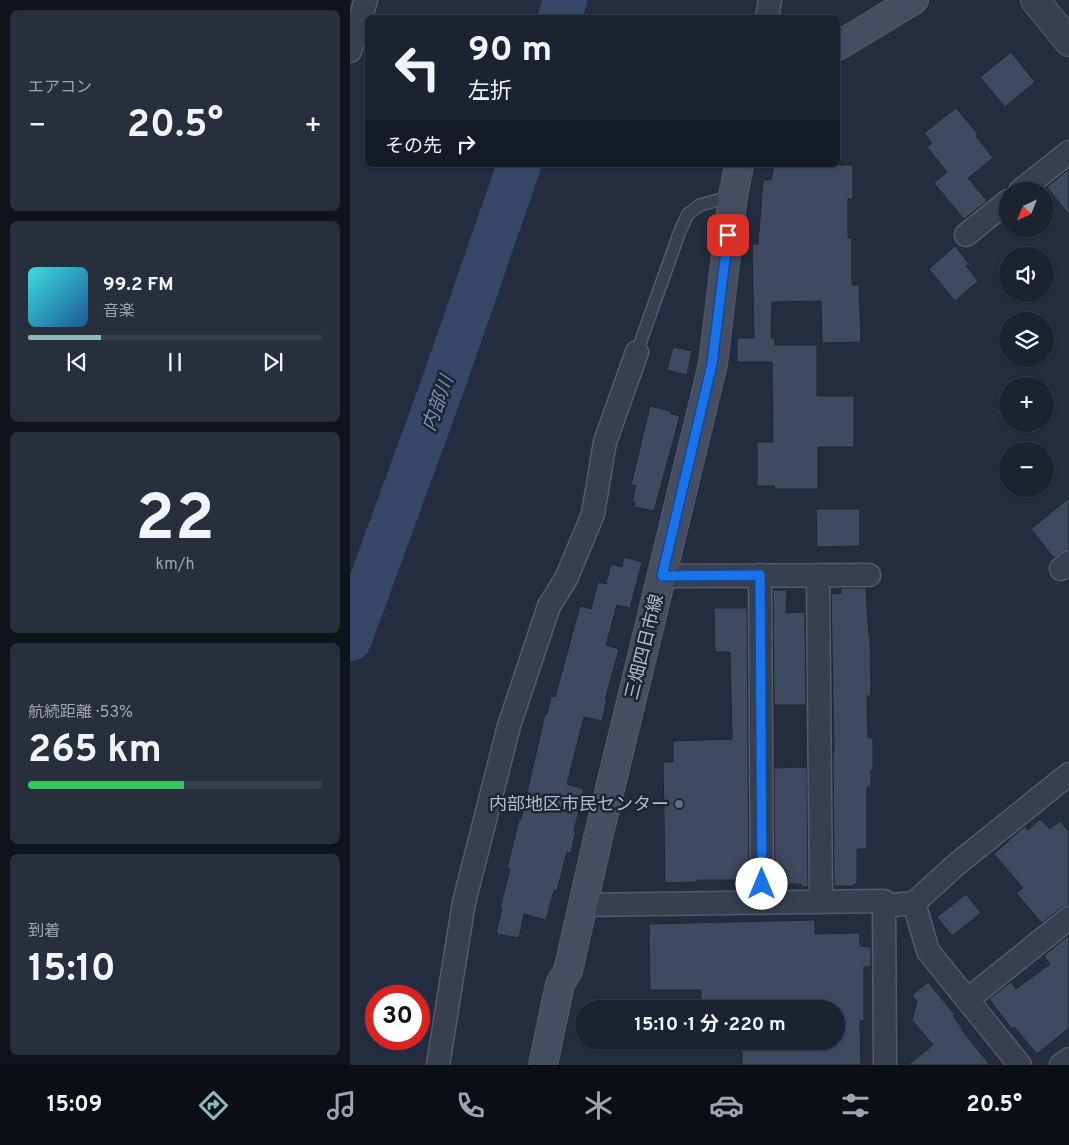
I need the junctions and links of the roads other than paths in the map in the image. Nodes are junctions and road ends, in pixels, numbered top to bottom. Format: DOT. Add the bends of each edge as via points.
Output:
graph roads {
  1 [pos="366,0"];
  2 [pos="770,0"];
  3 [pos="914,0"];
  4 [pos="1035,0"];
  5 [pos="767,15"];
  6 [pos="1069,42"];
  7 [pos="840,45"];
  8 [pos="350,51"];
  9 [pos="1069,152"];
  10 [pos="736,177"];
  11 [pos="1031,182"];
  12 [pos="999,208"];
  13 [pos="966,235"];
  14 [pos="637,352"];
  15 [pos="760,575"];
  16 [pos="818,575"];
  17 [pos="869,575"];
  18 [pos="662,576"];
  19 [pos="1069,774"];
  20 [pos="821,902"];
  21 [pos="762,903"];
  22 [pos="914,903"];
  23 [pos="583,905"];
  24 [pos="884,906"];
  25 [pos="1069,918"];
  26 [pos="885,928"];
  27 [pos="921,928"];
  28 [pos="967,1000"];
  29 [pos="1069,1059"];
  30 [pos="438,1065"];
  31 [pos="543,1065"];
  32 [pos="885,1065"];
  33 [pos="1020,1065"];
  34 [pos="1061,1065"];
  1 -- 8 [label="street"];
  2 -- 5 [label="street"];
  3 -- 7 [label="main road"];
  4 -- 6 [label="street"];
  9 -- 11 [label="street"];
  10 -- 14 [label="lane" via="688,214"];
  10 -- 18 [label="main road, 三畑四日市線" via="712,364"];
  12 -- 13 [label="street"];
  14 -- 30 [label="street" via="605,442 593,514 566,579 549,606 509,726 464,902"];
  15 -- 16 [label="street"];
  15 -- 18 [label="street"];
  15 -- 21 [label="street"];
  16 -- 17 [label="street"];
  16 -- 20 [label="street"];
  18 -- 23 [label="main road, 三畑四日市線"];
  19 -- 22 [label="street"];
  20 -- 21 [label="street"];
  20 -- 24 [label="street" via="884,901"];
  21 -- 23 [label="street"];
  22 -- 24 [label="street"];
  22 -- 27 [label="street"];
  23 -- 31 [label="main road, 三畑四日市線" via="568,971 560,984"];
  24 -- 26 [label="street"];
  25 -- 28 [label="street"];
  26 -- 27 [label="street"];
  26 -- 32 [label="street"];
  27 -- 28 [label="street" via="928,951"];
  28 -- 33 [label="street"];
  29 -- 34 [label="street"];
}
